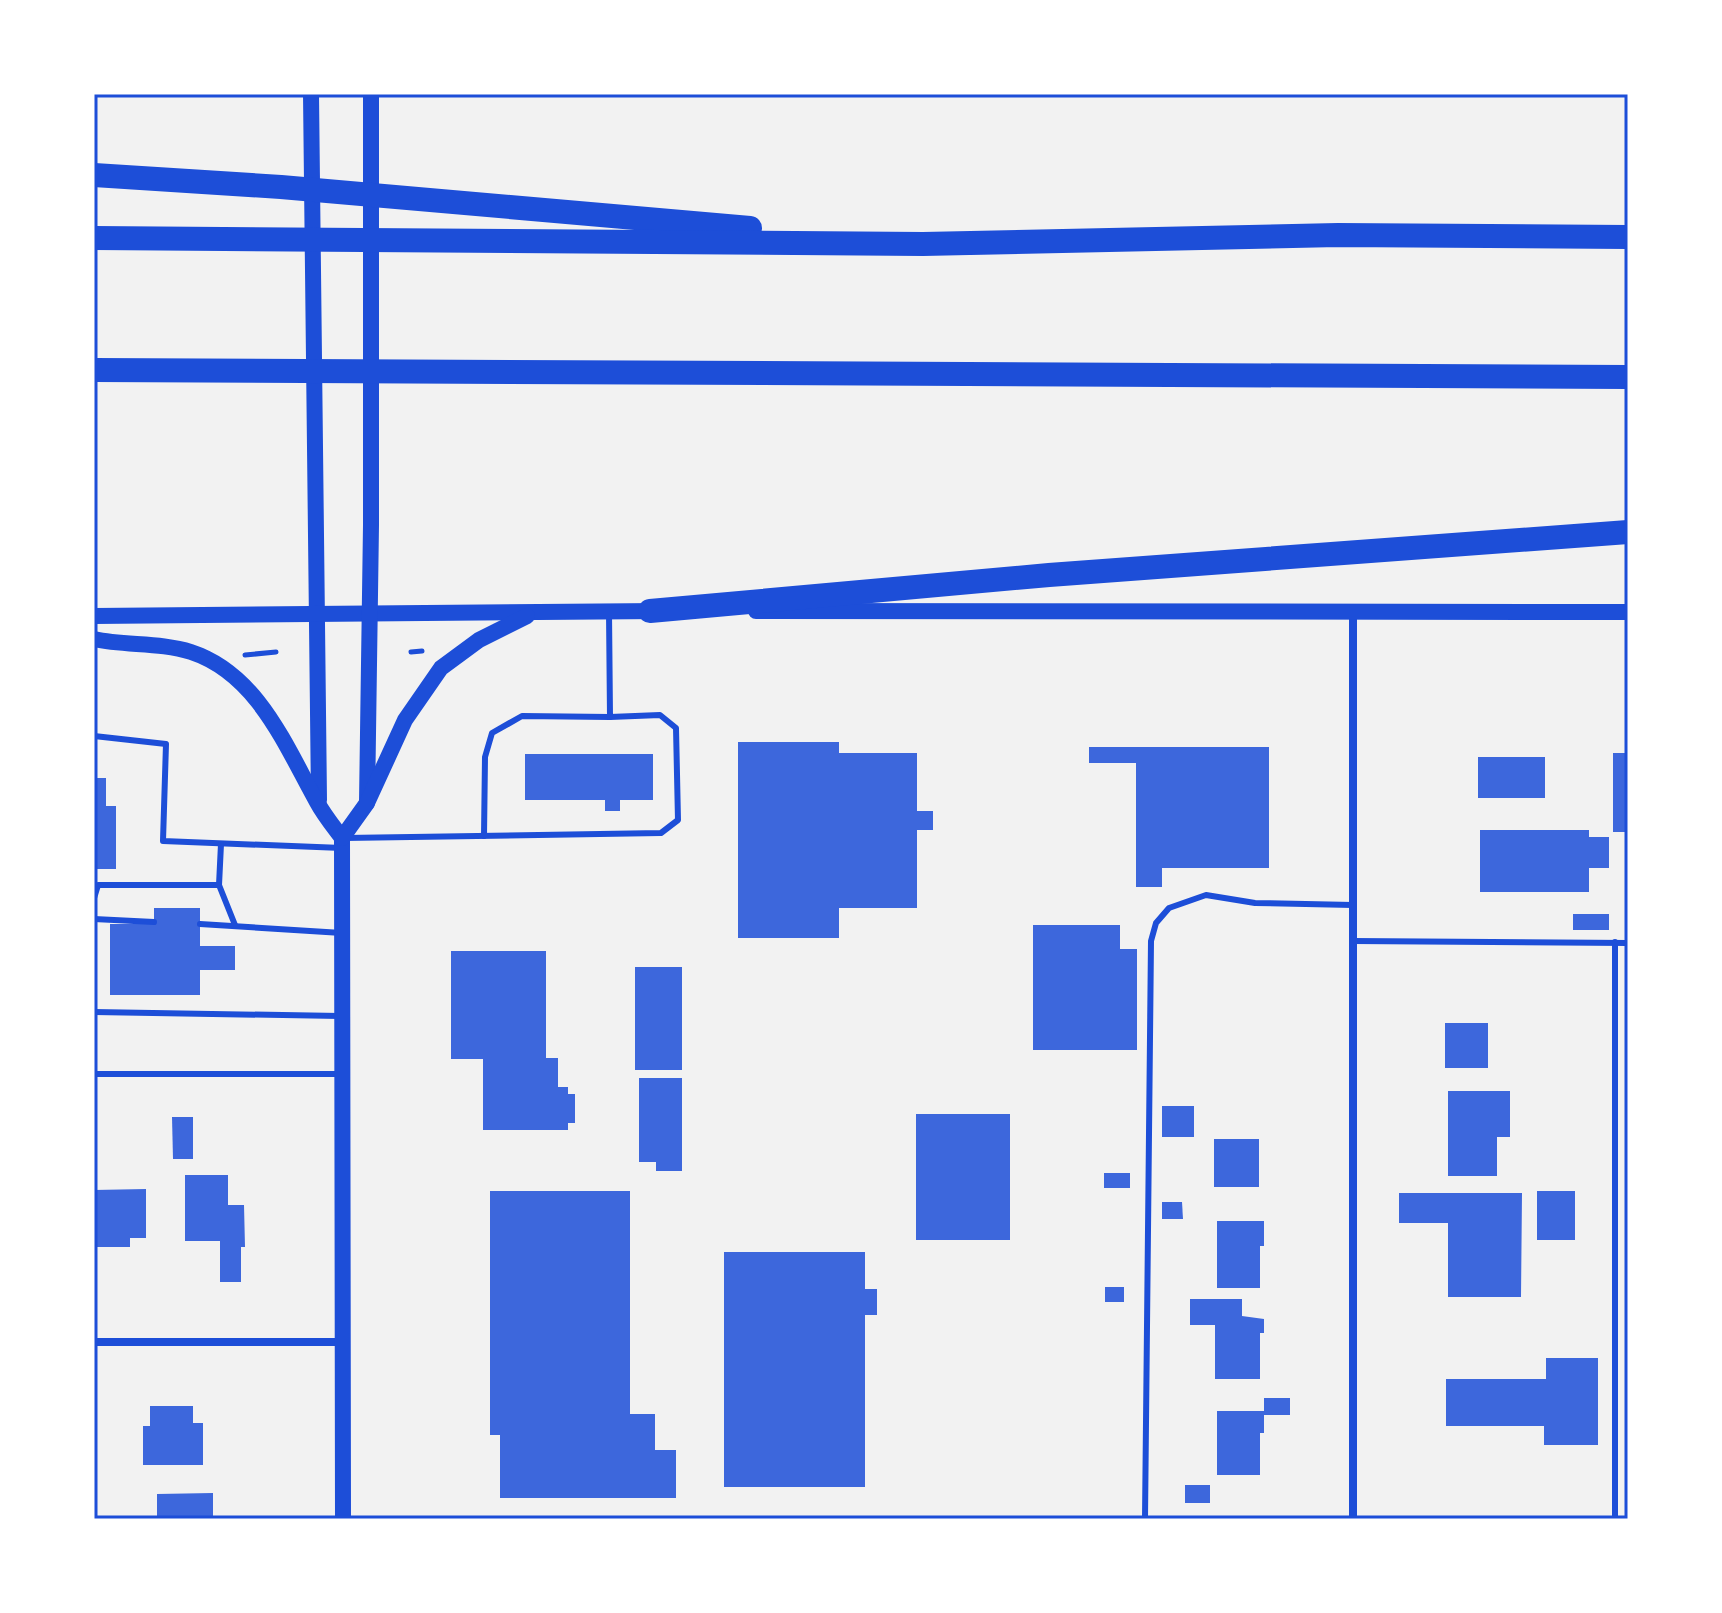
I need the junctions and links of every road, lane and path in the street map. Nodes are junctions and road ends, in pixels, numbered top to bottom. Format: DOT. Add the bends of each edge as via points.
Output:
graph roads {
  1 [pos="311,94"];
  2 [pos="371,94"];
  3 [pos="94,175"];
  4 [pos="1628,237"];
  5 [pos="94,238"];
  6 [pos="923,244"];
  7 [pos="94,370"];
  8 [pos="1628,377"];
  9 [pos="1628,532"];
  10 [pos="650,611"];
  11 [pos="536,612"];
  12 [pos="609,612"];
  13 [pos="1628,612"];
  14 [pos="370,613"];
  15 [pos="315,614"];
  16 [pos="1353,614"];
  17 [pos="94,616"];
  18 [pos="94,639"];
  19 [pos="265,639"];
  20 [pos="423,650"];
  21 [pos="263,652"];
  22 [pos="276,652"];
  23 [pos="411,652"];
  24 [pos="241,656"];
  25 [pos="610,717"];
  26 [pos="94,736"];
  27 [pos="367,803"];
  28 [pos="319,805"];
  29 [pos="484,836"];
  30 [pos="342,843"];
  31 [pos="221,844"];
  32 [pos="219,885"];
  33 [pos="94,898"];
  34 [pos="1353,905"];
  35 [pos="94,919"];
  36 [pos="154,922"];
  37 [pos="200,924"];
  38 [pos="235,925"];
  39 [pos="342,933"];
  40 [pos="1353,941"];
  41 [pos="1615,942"];
  42 [pos="1628,943"];
  43 [pos="94,1012"];
  44 [pos="340,1016"];
  45 [pos="94,1074"];
  46 [pos="342,1074"];
  47 [pos="94,1342"];
  48 [pos="343,1342"];
  49 [pos="343,1519"];
  50 [pos="1145,1519"];
  51 [pos="1353,1519"];
  52 [pos="1615,1519"];
  1 -- 15 [label="main road"];
  2 -- 14 [label="main road"];
  3 -- 6 [label="highway"];
  4 -- 6 [label="highway" via="1338,235"];
  5 -- 6 [label="highway"];
  7 -- 8 [label="highway"];
  9 -- 10 [label="highway"];
  10 -- 12 [label="main road"];
  10 -- 16 [label="main road"];
  11 -- 12 [label="main road"];
  11 -- 14 [label="main road"];
  11 -- 27 [label="main road" via="479,640 441,668 405,720"];
  12 -- 25 [label="lane"];
  13 -- 16 [label="main road"];
  14 -- 15 [label="main road"];
  14 -- 27 [label="main road"];
  15 -- 17 [label="main road"];
  15 -- 28 [label="main road"];
  16 -- 34 [label="street"];
  18 -- 28 [label="main road" via="190,652 227,673 253,694 273,721"];
  19 -- 21 [label="path"];
  20 -- 23 [label="path"];
  21 -- 22 [label="path"];
  21 -- 24 [label="path"];
  25 -- 29 [label="lane" via="522,716 492,733 485,757"];
  25 -- 29 [label="lane" via="660,715 676,728 678,820 661,833"];
  26 -- 31 [label="lane" via="166,744 163,841"];
  27 -- 30 [label="main road"];
  28 -- 30 [label="main road"];
  29 -- 30 [label="lane"];
  30 -- 31 [label="lane"];
  30 -- 39 [label="main road"];
  31 -- 32 [label="lane"];
  32 -- 33 [label="lane" via="98,885"];
  32 -- 38 [label="lane"];
  34 -- 40 [label="street"];
  34 -- 50 [label="lane" via="1255,903 1206,895 1169,908 1156,923 1149,1048"];
  35 -- 36 [label="lane"];
  37 -- 38 [label="lane"];
  38 -- 39 [label="lane"];
  39 -- 44 [label="main road"];
  40 -- 41 [label="lane"];
  40 -- 51 [label="street"];
  41 -- 42 [label="lane"];
  41 -- 52 [label="lane"];
  43 -- 44 [label="lane"];
  44 -- 46 [label="main road"];
  45 -- 46 [label="lane"];
  46 -- 48 [label="main road"];
  47 -- 48 [label="street"];
  48 -- 49 [label="main road"];
}
